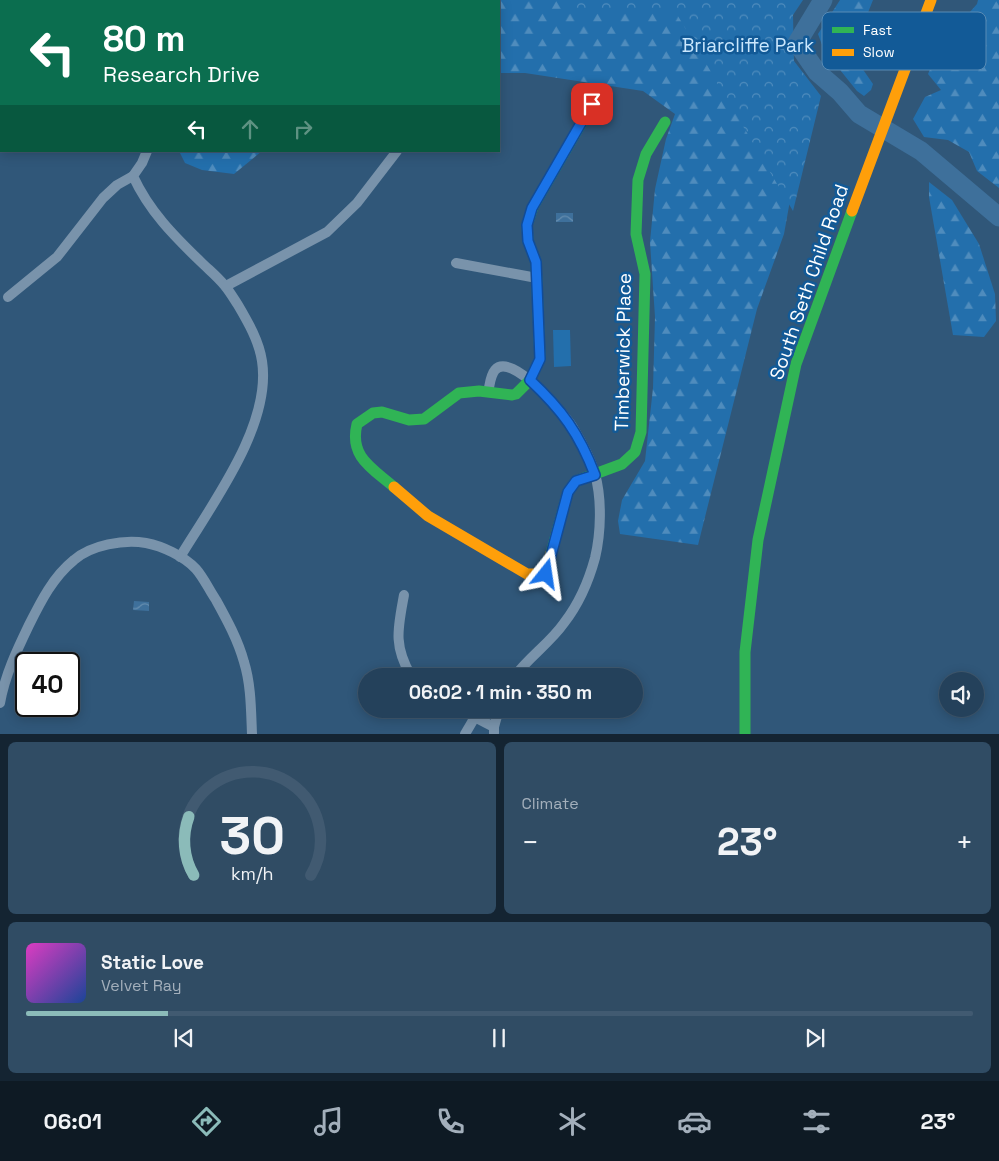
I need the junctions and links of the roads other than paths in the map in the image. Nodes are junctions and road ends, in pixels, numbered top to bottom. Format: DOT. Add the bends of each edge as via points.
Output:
graph roads {
  1 [pos="931,0"];
  2 [pos="927,12"];
  3 [pos="905,70"];
  4 [pos="592,104"];
  5 [pos="665,122"];
  6 [pos="147,152"];
  7 [pos="395,152"];
  8 [pos="133,176"];
  9 [pos="456,264"];
  10 [pos="537,278"];
  11 [pos="226,286"];
  12 [pos="8,297"];
  13 [pos="530,380"];
  14 [pos="488,392"];
  15 [pos="595,475"];
  16 [pos="180,557"];
  17 [pos="404,595"];
  18 [pos="407,668"];
  19 [pos="522,668"];
  20 [pos="0,703"];
  21 [pos="474,718"];
  22 [pos="476,718"];
  23 [pos="494,730"];
  24 [pos="252,734"];
  25 [pos="465,734"];
  26 [pos="746,734"];
  1 -- 2 [label="street, South Seth Child Road"];
  3 -- 26 [label="street, South Seth Child Road" via="796,364 758,540 745,652"];
  4 -- 10 [label="street" via="532,208 527,225 528,241 536,262"];
  5 -- 15 [label="street, Timberwick Place" via="646,154 638,180 636,234 645,274 641,432 635,452 622,464"];
  6 -- 8 [label="street"];
  7 -- 11 [label="street" via="357,203 327,232"];
  8 -- 11 [label="street" via="141,193 167,228"];
  8 -- 12 [label="street" via="103,198 57,257"];
  9 -- 10 [label="street"];
  10 -- 13 [label="street" via="540,359"];
  11 -- 16 [label="street" via="256,340 262,361 263,383 256,420 240,459"];
  13 -- 14 [label="street" via="516,394"];
  13 -- 14 [label="street" via="510,367 502,366 492,375"];
  13 -- 15 [label="street" via="571,425"];
  14 -- 15 [label="street, Timberwick Place" via="459,393 424,419 409,420 382,412 366,416 354,430 360,457 428,516 527,574 546,574 568,492 576,481"];
  15 -- 19 [label="street" via="600,521 595,557 582,593 564,623"];
  16 -- 20 [label="street" via="146,543 124,542 91,550 75,559 55,579 40,602 15,654"];
  16 -- 24 [label="street" via="203,578 232,629 245,663"];
  17 -- 18 [label="street" via="397,633 401,657"];
  21 -- 25 [label="street"];
  22 -- 23 [label="street"];
}
